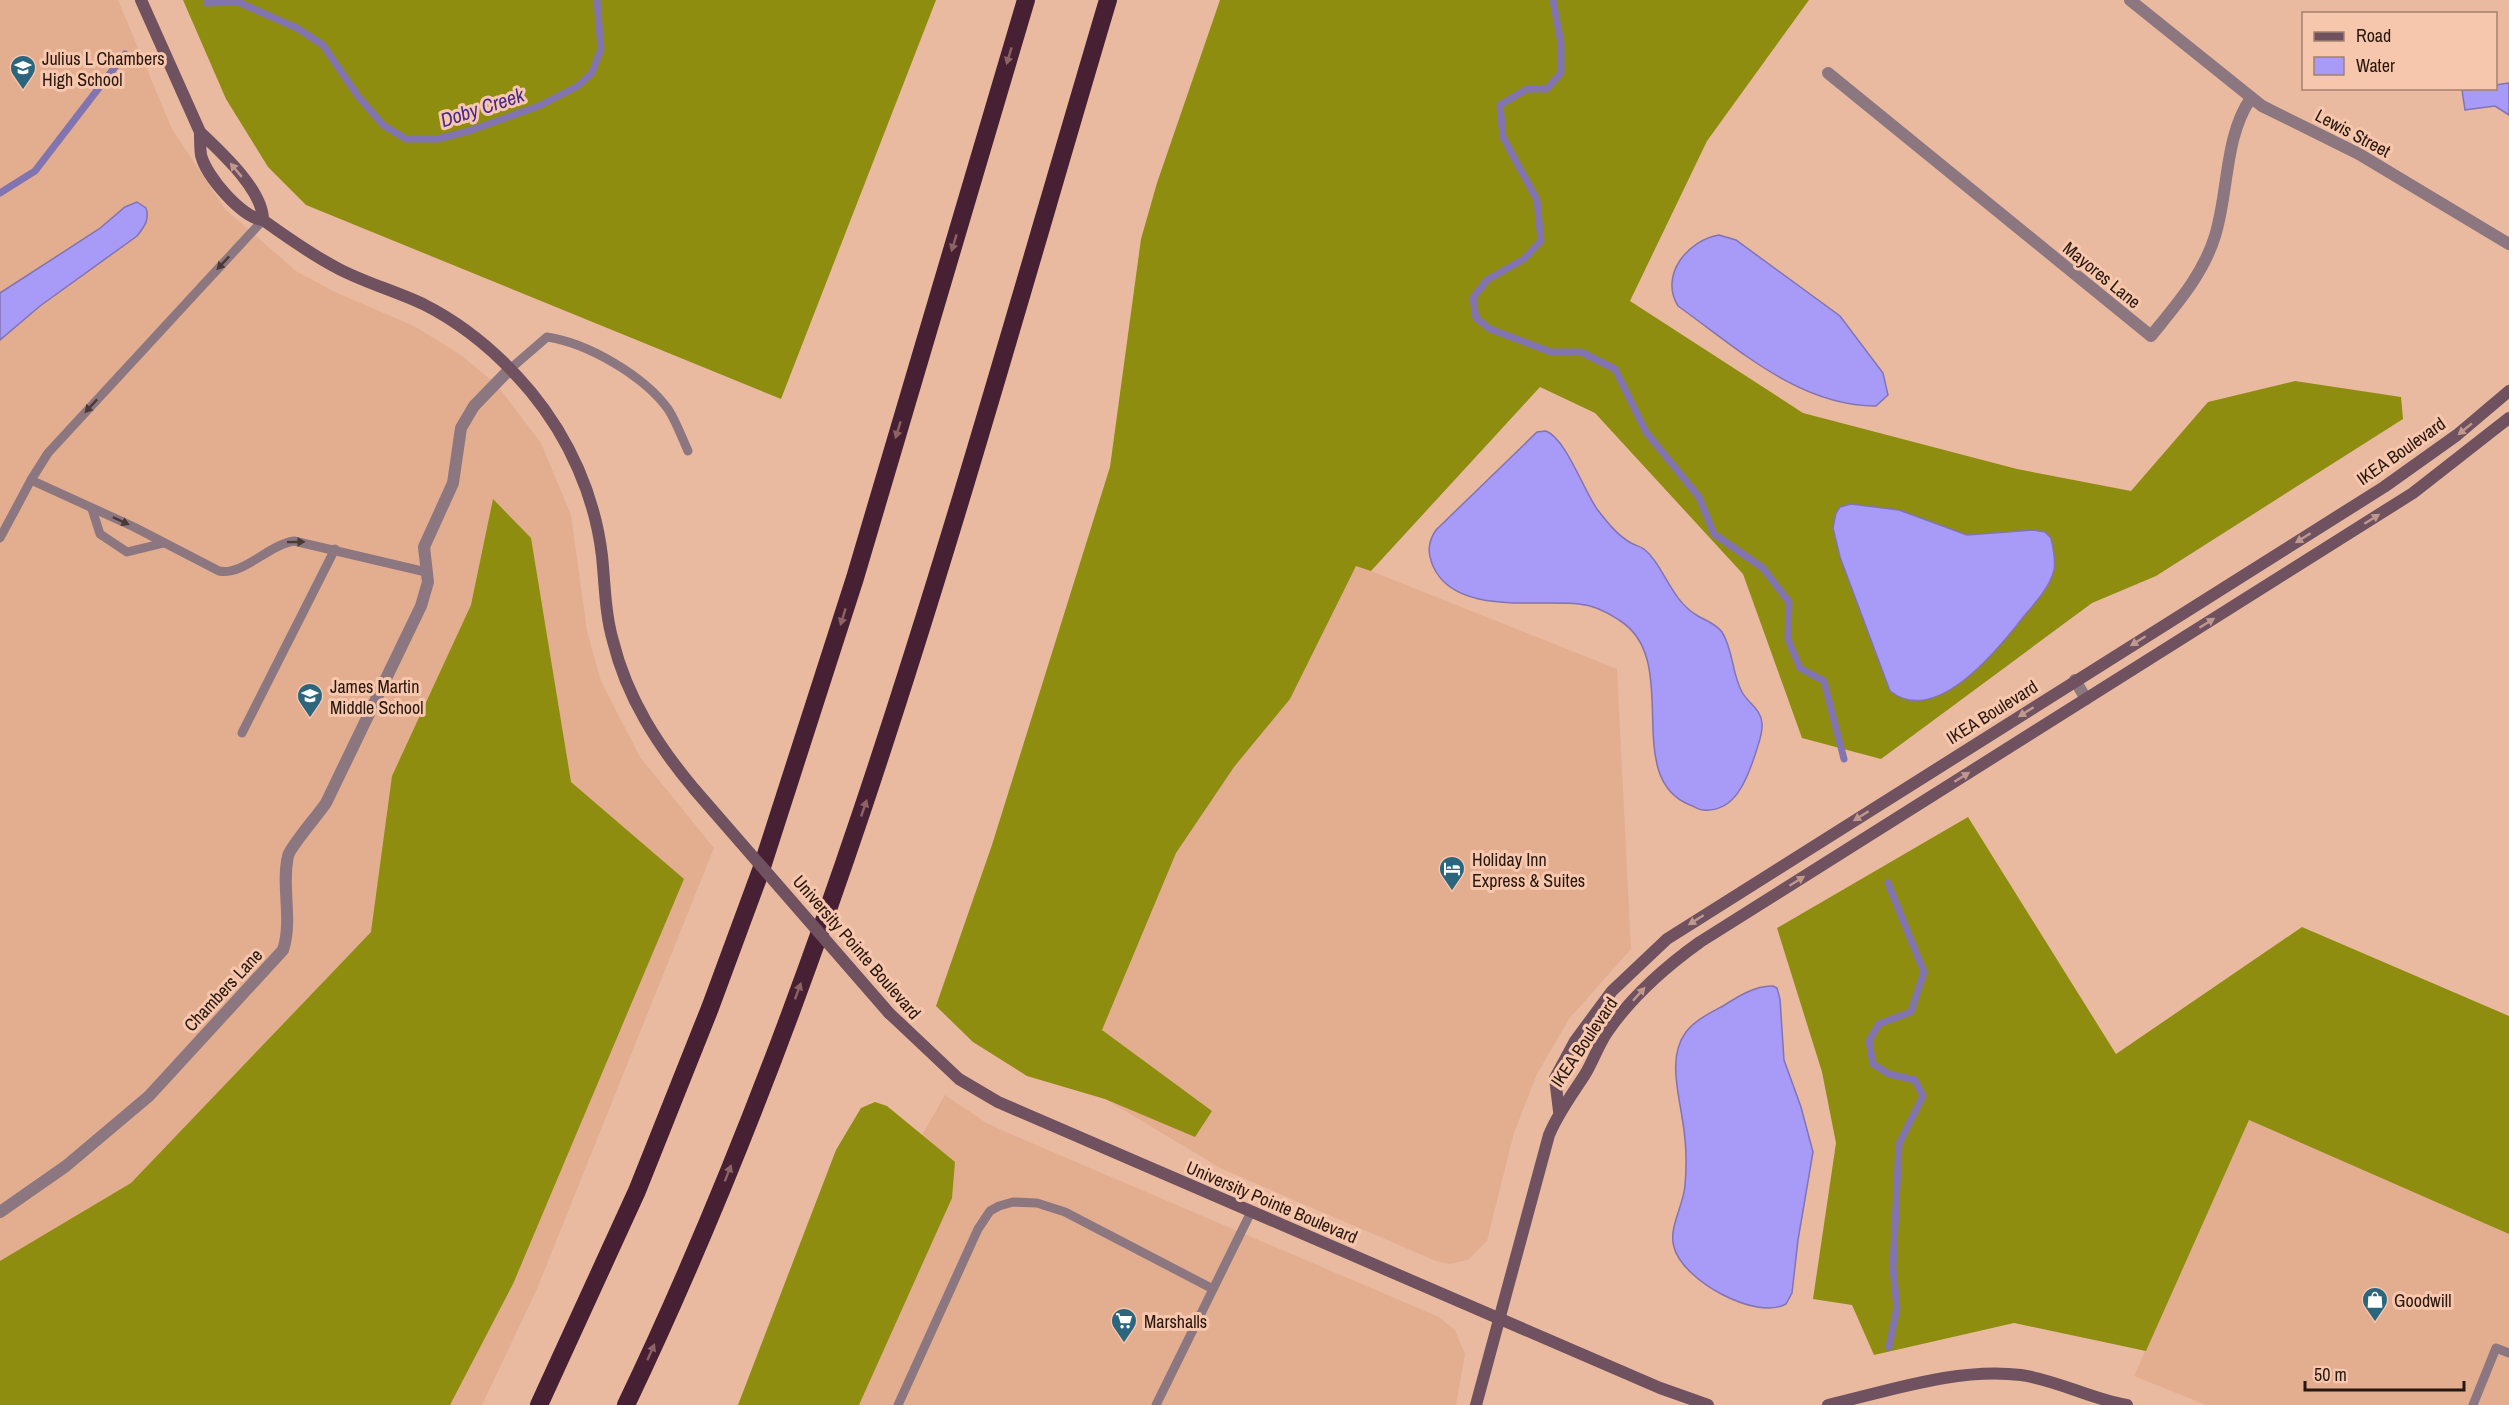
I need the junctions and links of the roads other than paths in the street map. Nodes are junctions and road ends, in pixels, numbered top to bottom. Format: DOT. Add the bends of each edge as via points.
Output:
graph roads {
  1 [pos="141,0"];
  2 [pos="1026,0"];
  3 [pos="1108,0"];
  4 [pos="2130,0"];
  5 [pos="1828,73"];
  6 [pos="2251,98"];
  7 [pos="200,132"];
  8 [pos="263,220"];
  9 [pos="2509,244"];
  10 [pos="510,369"];
  11 [pos="2509,391"];
  12 [pos="2509,418"];
  13 [pos="688,451"];
  14 [pos="31,480"];
  15 [pos="92,509"];
  16 [pos="0,538"];
  17 [pos="164,543"];
  18 [pos="335,549"];
  19 [pos="426,573"];
  20 [pos="2075,680"];
  21 [pos="2086,699"];
  22 [pos="242,733"];
  23 [pos="1559,1111"];
  24 [pos="0,1212"];
  25 [pos="1251,1212"];
  26 [pos="1213,1289"];
  27 [pos="1498,1319"];
  28 [pos="2509,1353"];
  29 [pos="2106,1403"];
  30 [pos="539,1405"];
  31 [pos="626,1405"];
  32 [pos="898,1405"];
  33 [pos="1156,1405"];
  34 [pos="1476,1405"];
  35 [pos="1708,1405"];
  36 [pos="1828,1405"];
  37 [pos="2127,1405"];
  38 [pos="2473,1405"];
  1 -- 7 [label="street, University Pointe Boulevard"];
  2 -- 30 [label="highway, one-way" via="855,578 761,870 637,1191"];
  31 -- 3 [label="highway, one-way" via="717,1204 848,855 891,726"];
  4 -- 6 [label="street, Lewis Street"];
  5 -- 6 [label="street, Mayores Lane" via="2151,336 2192,283 2210,248 2238,120"];
  6 -- 9 [label="street, Lewis Street" via="2360,154"];
  8 -- 7 [label="street, University Pointe Boulevard, one-way" via="251,188"];
  7 -- 8 [label="street, University Pointe Boulevard" via="201,155 213,178 243,212"];
  8 -- 10 [label="street, University Pointe Boulevard" via="340,270 438,312 480,340"];
  8 -- 14 [label="lane, one-way" via="48,453"];
  10 -- 13 [label="lane" via="547,337 608,359 653,392 669,411"];
  10 -- 19 [label="street, Chambers Lane" via="464,420 453,483 424,547"];
  10 -- 25 [label="street, University Pointe Boulevard, bridge" via="549,416 577,467 594,513 608,622 624,678 650,729 695,790 889,1013 958,1079 983,1094"];
  11 -- 20 [label="street, IKEA Boulevard, one-way" via="2457,435 2384,487"];
  21 -- 12 [label="street, IKEA Boulevard, one-way" via="2414,493"];
  14 -- 15 [label="lane"];
  14 -- 16 [label="lane"];
  15 -- 17 [label="lane, one-way"];
  15 -- 17 [label="lane" via="100,534 127,552"];
  17 -- 18 [label="lane, one-way" via="226,573 284,542 307,542"];
  18 -- 19 [label="lane"];
  18 -- 22 [label="lane"];
  19 -- 24 [label="street, Chambers Lane" via="421,606 326,802 291,849 283,950 149,1096 66,1166"];
  20 -- 21 [label="street"];
  20 -- 23 [label="street, IKEA Boulevard, one-way" via="1689,924 1648,955 1612,991 1575,1041 1555,1078"];
  23 -- 21 [label="street, IKEA Boulevard, one-way" via="1585,1074 1608,1030 1641,991 1680,956"];
  23 -- 27 [label="street, IKEA Boulevard"];
  25 -- 26 [label="lane"];
  25 -- 27 [label="street, University Pointe Boulevard"];
  26 -- 32 [label="lane" via="1065,1212 1026,1201 999,1206 990,1211 978,1229"];
  26 -- 33 [label="lane"];
  27 -- 34 [label="street, IKEA Boulevard"];
  27 -- 35 [label="street, University Pointe Boulevard"];
  28 -- 38 [label="lane" via="2496,1348"];
  29 -- 36 [label="street" via="2048,1380 1994,1374 1930,1382"];
  29 -- 37 [label="street"];
}
